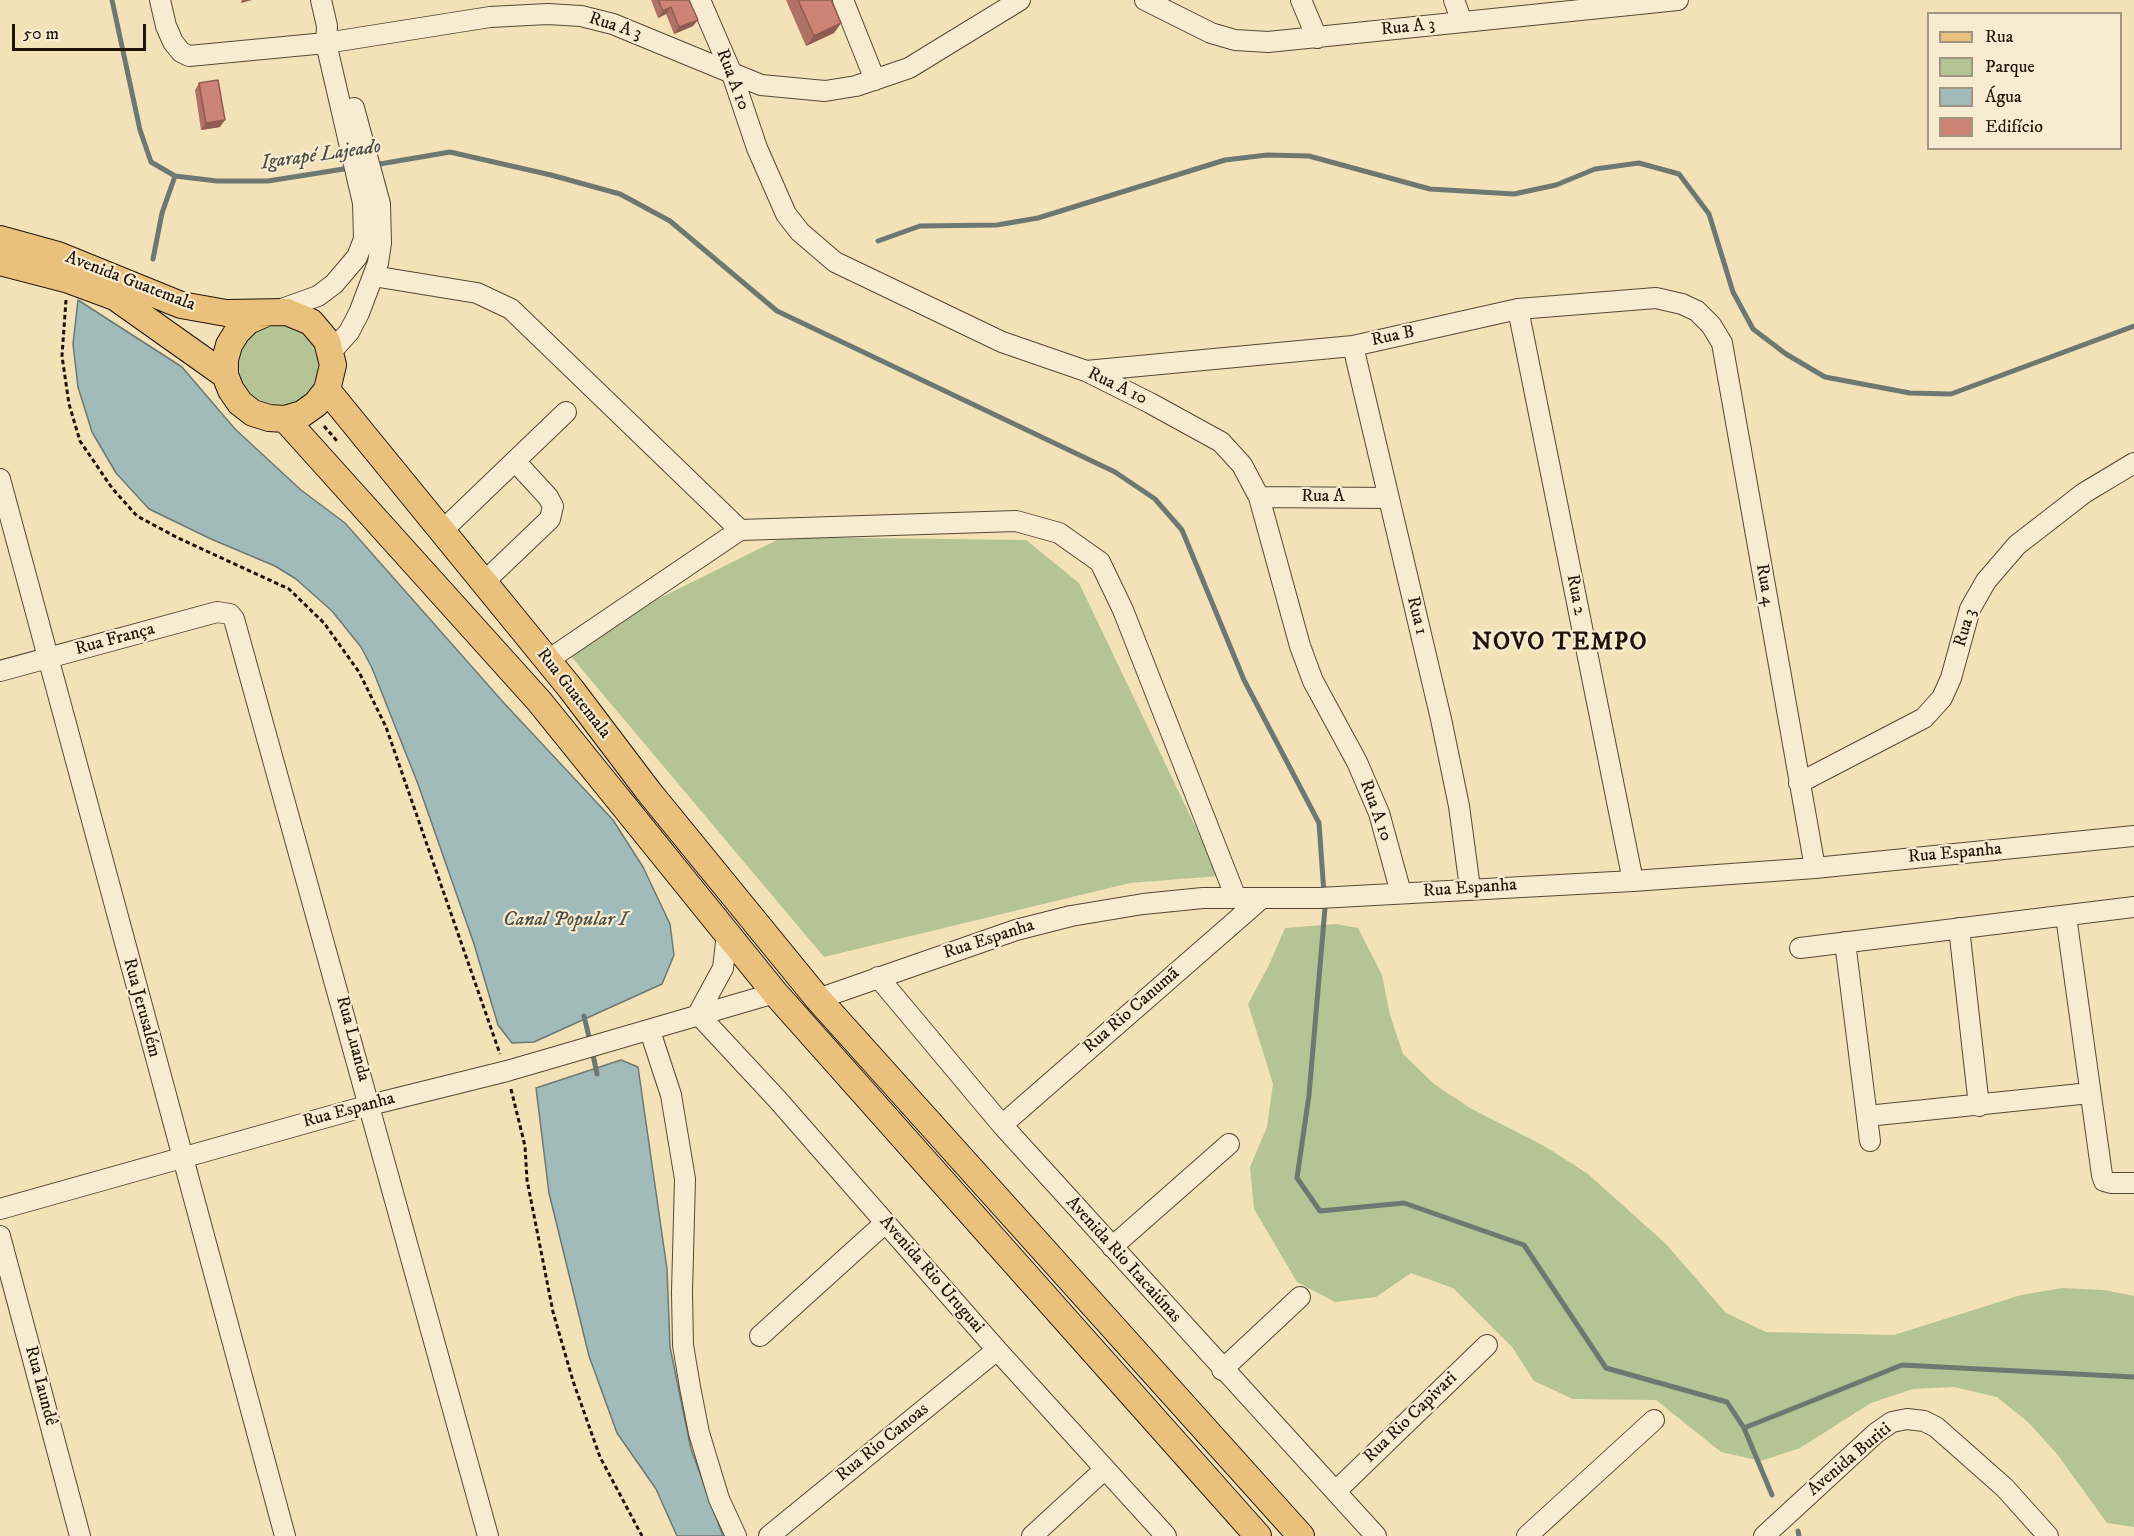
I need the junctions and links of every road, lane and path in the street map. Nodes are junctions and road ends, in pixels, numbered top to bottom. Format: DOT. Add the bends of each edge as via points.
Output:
graph roads {
  1 [pos="160,0"];
  2 [pos="321,0"];
  3 [pos="700,0"];
  4 [pos="843,0"];
  5 [pos="1146,0"];
  6 [pos="1301,0"];
  7 [pos="1454,0"];
  8 [pos="1678,0"];
  9 [pos="1008,3"];
  10 [pos="1604,4"];
  11 [pos="488,9"];
  12 [pos="1462,22"];
  13 [pos="330,37"];
  14 [pos="1317,38"];
  15 [pos="732,74"];
  16 [pos="875,80"];
  17 [pos="363,171"];
  18 [pos="0,239"];
  19 [pos="0,262"];
  20 [pos="373,276"];
  21 [pos="69,280"];
  22 [pos="1518,309"];
  23 [pos="1697,311"];
  24 [pos="268,313"];
  25 [pos="1353,346"];
  26 [pos="331,352"];
  27 [pos="1086,371"];
  28 [pos="225,375"];
  29 [pos="327,390"];
  30 [pos="566,412"];
  31 [pos="285,419"];
  32 [pos="515,461"];
  33 [pos="2134,463"];
  34 [pos="0,479"];
  35 [pos="1258,497"];
  36 [pos="1387,498"];
  37 [pos="740,530"];
  38 [pos="442,531"];
  39 [pos="484,582"];
  40 [pos="230,614"];
  41 [pos="46,659"];
  42 [pos="548,660"];
  43 [pos="0,671"];
  44 [pos="1799,783"];
  45 [pos="649,792"];
  46 [pos="627,810"];
  47 [pos="2134,836"];
  48 [pos="1815,868"];
  49 [pos="1633,881"];
  50 [pos="1470,888"];
  51 [pos="1401,893"];
  52 [pos="1236,898"];
  53 [pos="1262,898"];
  54 [pos="2134,907"];
  55 [pos="2066,916"];
  56 [pos="1959,928"];
  57 [pos="727,934"];
  58 [pos="1845,942"];
  59 [pos="1800,948"];
  60 [pos="878,977"];
  61 [pos="775,993"];
  62 [pos="818,999"];
  63 [pos="698,1014"];
  64 [pos="650,1031"];
  65 [pos="507,1071"];
  66 [pos="2090,1093"];
  67 [pos="370,1105"];
  68 [pos="1979,1106"];
  69 [pos="1867,1116"];
  70 [pos="1002,1125"];
  71 [pos="1870,1141"];
  72 [pos="1228,1144"];
  73 [pos="182,1158"];
  74 [pos="2134,1183"];
  75 [pos="0,1209"];
  76 [pos="885,1223"];
  77 [pos="0,1236"];
  78 [pos="1112,1248"];
  79 [pos="1300,1297"];
  80 [pos="760,1336"];
  81 [pos="1487,1345"];
  82 [pos="997,1350"];
  83 [pos="1222,1370"];
  84 [pos="1654,1420"];
  85 [pos="1105,1469"];
  86 [pos="1336,1491"];
  87 [pos="80,1536"];
  88 [pos="285,1536"];
  89 [pos="488,1536"];
  90 [pos="642,1536"];
  91 [pos="736,1536"];
  92 [pos="769,1536"];
  93 [pos="1032,1536"];
  94 [pos="1166,1536"];
  95 [pos="1258,1536"];
  96 [pos="1301,1536"];
  97 [pos="1376,1536"];
  98 [pos="1527,1536"];
  99 [pos="1764,1536"];
  100 [pos="2048,1536"];
  1 -- 13 [label="street, Rua A 3" via="166,26 181,52 201,57"];
  2 -- 13 [label="street"];
  3 -- 15 [label="street, Rua A 10"];
  4 -- 16 [label="street"];
  5 -- 14 [label="street, Rua A 3" via="1211,33 1235,40"];
  6 -- 14 [label="street"];
  7 -- 12 [label="street"];
  8 -- 10 [label="street, Rua A 3"];
  9 -- 16 [label="street, Rua A 3" via="937,53"];
  10 -- 12 [label="street, Rua A 3"];
  11 -- 13 [label="street, Rua A 3"];
  11 -- 15 [label="street, Rua A 3" via="581,16 652,39"];
  12 -- 14 [label="street, Rua A 3"];
  13 -- 17 [label="street"];
  15 -- 16 [label="street, Rua A 3" via="761,85 814,91"];
  15 -- 27 [label="street, Rua A 10" via="756,148 786,213 800,232 836,262 1002,342"];
  17 -- 20 [label="street" via="382,224"];
  17 -- 24 [label="street" via="364,239 357,257 318,296"];
  18 -- 24 [label="main road, Avenida Guatemala" via="58,255 181,305 226,313"];
  19 -- 21 [label="main road, Avenida Guatemala"];
  20 -- 26 [label="street" via="349,332"];
  20 -- 37 [label="street" via="477,293 511,309"];
  21 -- 28 [label="main road, Avenida Guatemala" via="115,297"];
  21 -- 65 [label="path" via="62,356 69,404 80,441 111,488 137,516 289,589 324,623 359,672 386,728"];
  22 -- 23 [label="street, Rua B" via="1656,298"];
  22 -- 25 [label="street, Rua B"];
  22 -- 49 [label="street, Rua 2"];
  23 -- 44 [label="street, Rua 4" via="1711,324 1722,343"];
  24 -- 26 [label="main road" via="287,312 310,322 327,341"];
  24 -- 28 [label="main road" via="248,321 237,332 225,360"];
  25 -- 27 [label="street, Rua B"];
  25 -- 36 [label="street, Rua 1"];
  26 -- 29 [label="main road" via="333,365"];
  27 -- 35 [label="street, Rua A 10" via="1221,442 1242,465"];
  28 -- 31 [label="main road" via="240,403 253,413"];
  29 -- 31 [label="main road" via="302,414"];
  29 -- 38 [label="main road, Rua Guatemala"];
  30 -- 32 [label="street"];
  31 -- 46 [label="main road, Rua Guatemala" via="539,701"];
  32 -- 38 [label="street"];
  32 -- 39 [label="street" via="548,497 553,506 550,519"];
  33 -- 44 [label="street, Rua 3" via="2084,493 2017,545 1986,581 1970,609 1942,698 1924,718"];
  34 -- 41 [label="street, Rua Jerusalém"];
  35 -- 36 [label="street, Rua A"];
  35 -- 51 [label="street, Rua A 10" via="1300,646 1313,681 1357,762 1379,813"];
  36 -- 50 [label="street, Rua 1" via="1441,719 1459,806"];
  37 -- 42 [label="street"];
  37 -- 52 [label="street" via="1016,521 1059,533 1100,562 1123,610"];
  38 -- 39 [label="main road, Rua Guatemala"];
  39 -- 42 [label="main road, Rua Guatemala"];
  40 -- 41 [label="street, Rua França" via="217,612"];
  40 -- 67 [label="street, Rua Luanda" via="237,626"];
  41 -- 43 [label="street, Rua França"];
  41 -- 73 [label="street, Rua Jerusalém"];
  42 -- 45 [label="main road, Rua Guatemala"];
  44 -- 48 [label="street, Rua 4"];
  45 -- 46 [label="main road"];
  45 -- 62 [label="main road, Rua Guatemala"];
  46 -- 57 [label="main road, Rua Guatemala"];
  47 -- 48 [label="street, Rua Espanha"];
  48 -- 49 [label="street, Rua Espanha"];
  49 -- 50 [label="street, Rua Espanha"];
  50 -- 51 [label="street, Rua Espanha"];
  51 -- 53 [label="street, Rua Espanha"];
  52 -- 53 [label="street, Rua Espanha"];
  52 -- 60 [label="street, Rua Espanha" via="1143,904 1071,916 1016,930"];
  53 -- 70 [label="street, Rua Rio Canumã"];
  54 -- 55 [label="street"];
  55 -- 56 [label="street"];
  55 -- 66 [label="street"];
  56 -- 58 [label="street"];
  56 -- 68 [label="street"];
  57 -- 61 [label="main road, Rua Guatemala"];
  57 -- 63 [label="street" via="723,968"];
  58 -- 59 [label="street"];
  58 -- 69 [label="street"];
  60 -- 62 [label="street, Rua Espanha"];
  60 -- 70 [label="street, Avenida Rio Itacaiúnas"];
  61 -- 63 [label="street, Rua Espanha"];
  61 -- 95 [label="main road, Rua Guatemala"];
  62 -- 96 [label="main road, Rua Guatemala"];
  63 -- 64 [label="street, Rua Espanha"];
  63 -- 76 [label="street, Avenida Rio Uruguai"];
  64 -- 65 [label="street, Rua Espanha"];
  64 -- 91 [label="street" via="671,1095 685,1179 682,1292 690,1387 699,1433"];
  65 -- 67 [label="street, Rua Espanha"];
  65 -- 90 [label="path" via="525,1146 527,1180 553,1312 573,1381 600,1457"];
  66 -- 68 [label="street"];
  66 -- 74 [label="street" via="2104,1181"];
  67 -- 73 [label="street, Rua Espanha"];
  67 -- 89 [label="street, Rua Luanda"];
  68 -- 69 [label="street"];
  69 -- 71 [label="street"];
  70 -- 78 [label="street, Avenida Rio Itacaiúnas"];
  72 -- 78 [label="street"];
  73 -- 75 [label="street, Rua Espanha"];
  73 -- 88 [label="street, Rua Jerusalém"];
  76 -- 80 [label="street"];
  76 -- 82 [label="street, Avenida Rio Uruguai"];
  77 -- 87 [label="street, Rua Iaundê"];
  78 -- 83 [label="street, Avenida Rio Itacaiúnas"];
  79 -- 83 [label="street"];
  81 -- 86 [label="street, Rua Rio Capivari"];
  82 -- 85 [label="street, Avenida Rio Uruguai"];
  82 -- 92 [label="street, Rua Rio Canoas"];
  83 -- 86 [label="street, Avenida Rio Itacaiúnas"];
  84 -- 98 [label="street"];
  85 -- 93 [label="street"];
  85 -- 94 [label="street, Avenida Rio Uruguai"];
  86 -- 97 [label="street, Avenida Rio Itacaiúnas"];
  99 -- 100 [label="street, Avenida Buriti" via="1876,1433 1892,1422 1907,1419 1936,1427 2005,1488"];
}
